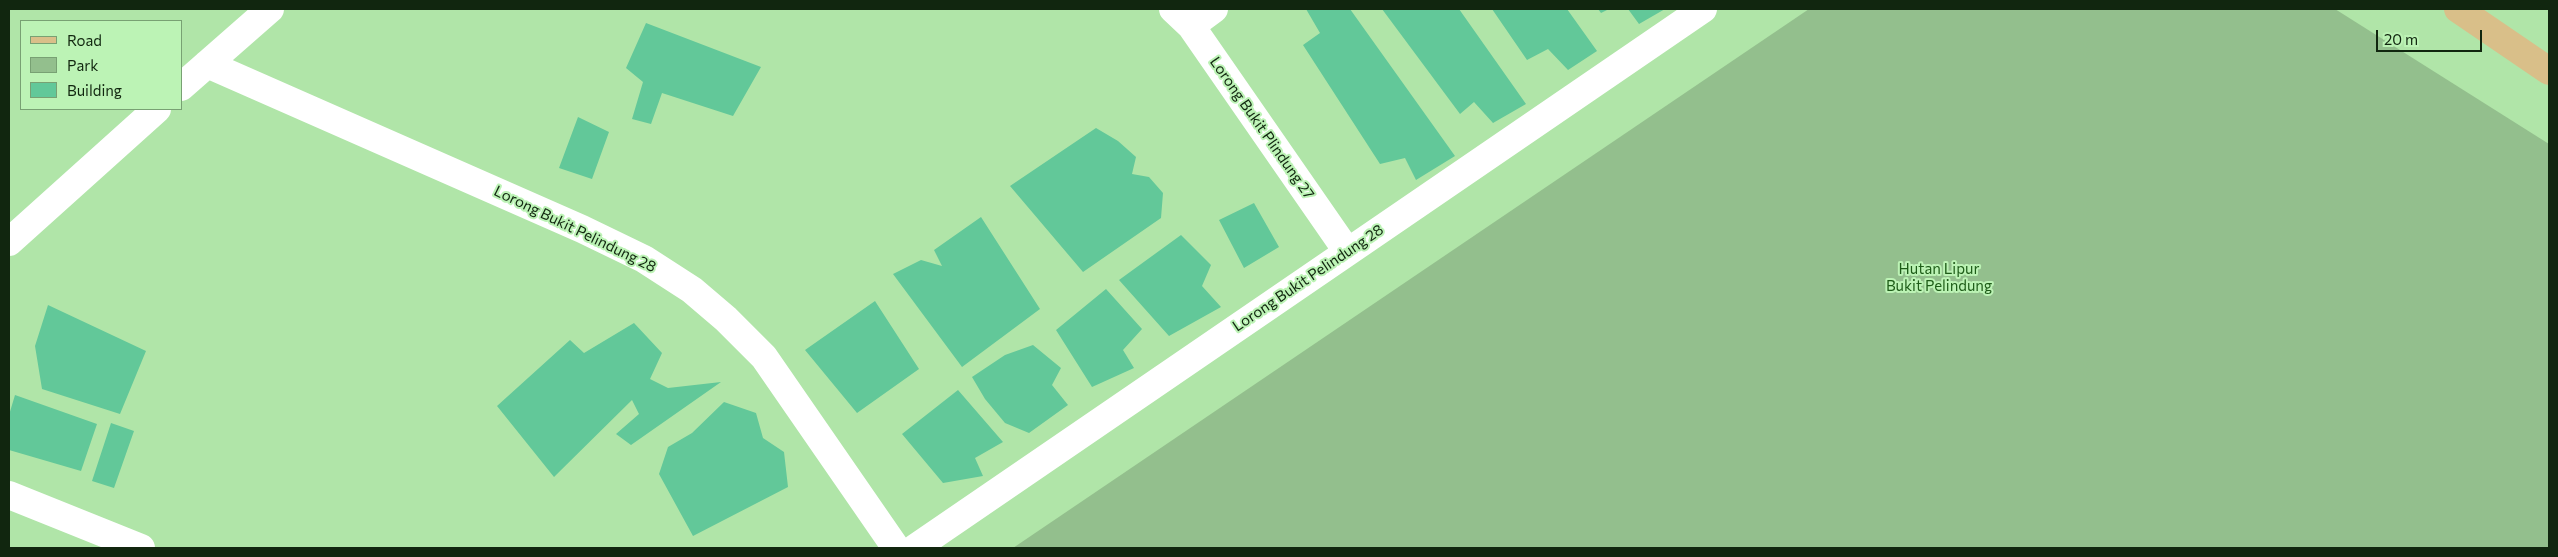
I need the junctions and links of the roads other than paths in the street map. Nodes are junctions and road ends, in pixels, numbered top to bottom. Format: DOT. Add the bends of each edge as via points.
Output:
graph roads {
  1 [pos="270,9"];
  2 [pos="1214,9"];
  3 [pos="1703,9"];
  4 [pos="2458,9"];
  5 [pos="1182,17"];
  6 [pos="207,64"];
  7 [pos="2549,71"];
  8 [pos="182,86"];
  9 [pos="156,110"];
  10 [pos="9,242"];
  11 [pos="1347,251"];
  12 [pos="9,495"];
  13 [pos="141,548"];
  14 [pos="896,548"];
  15 [pos="915,548"];
  1 -- 6 [label="street"];
  2 -- 5 [label="street"];
  3 -- 11 [label="street, Lorong Bukit Pelindung 28"];
  4 -- 7 [label="main road"];
  5 -- 11 [label="street, Lorong Bukit Plindung 27"];
  6 -- 8 [label="street"];
  6 -- 14 [label="street, Lorong Bukit Pelindung 28" via="582,229 644,259 692,290 764,357"];
  9 -- 10 [label="street"];
  11 -- 15 [label="street, Lorong Bukit Pelindung 28"];
  12 -- 13 [label="street"];
}
